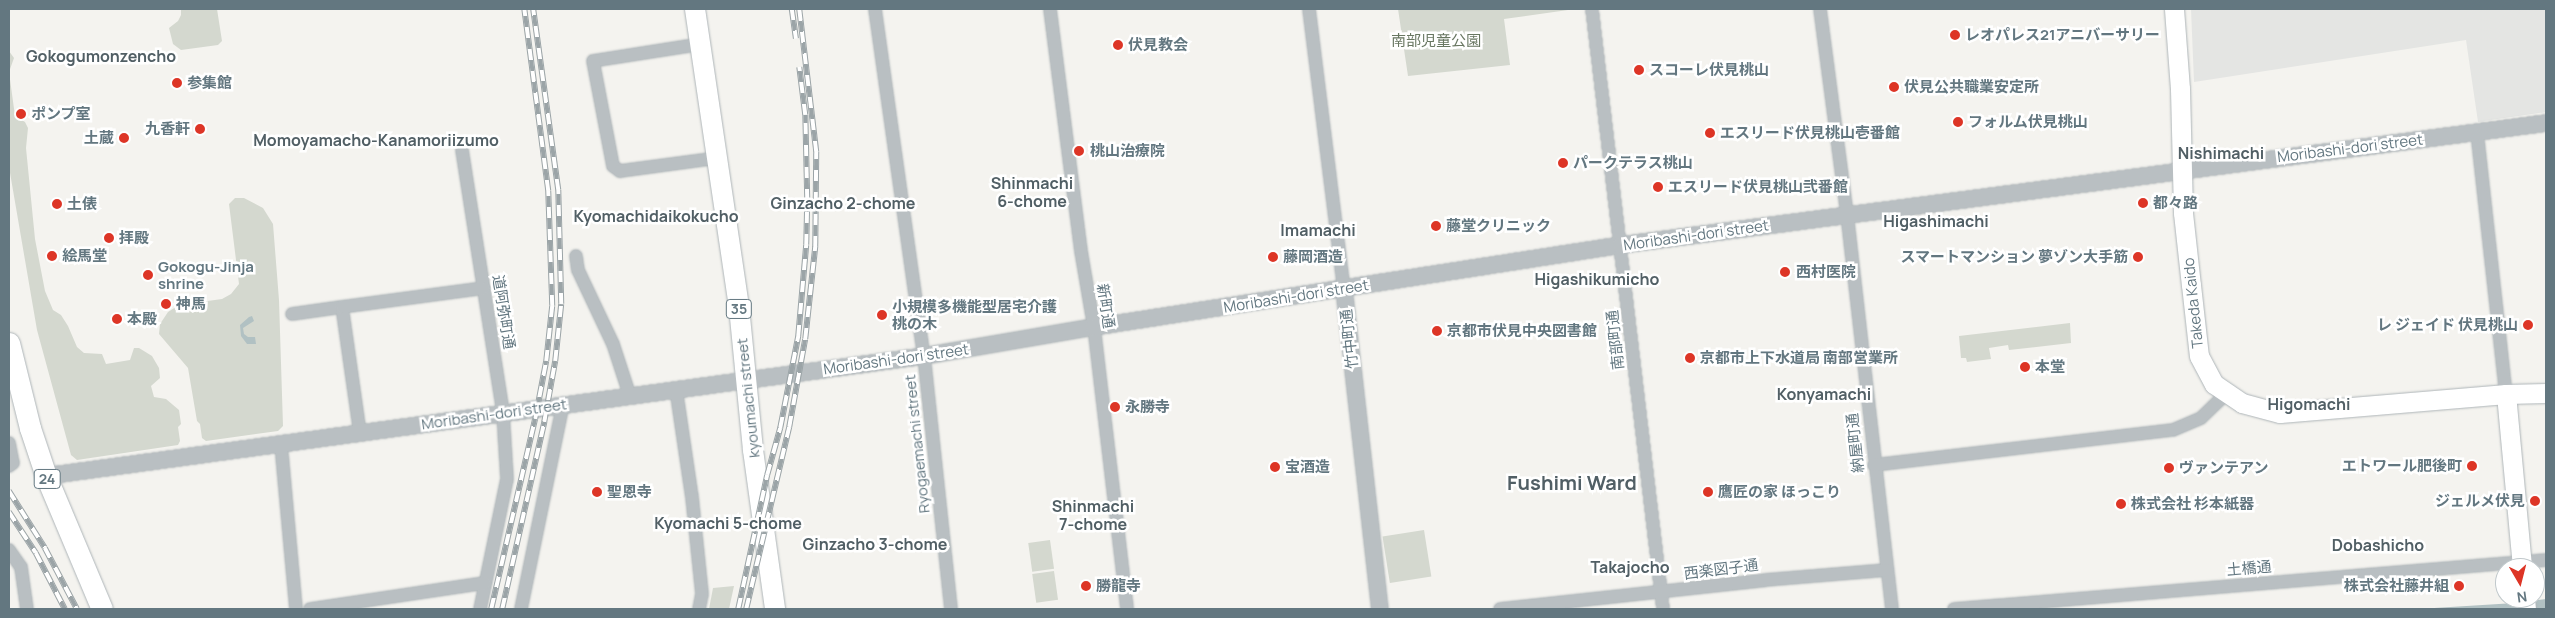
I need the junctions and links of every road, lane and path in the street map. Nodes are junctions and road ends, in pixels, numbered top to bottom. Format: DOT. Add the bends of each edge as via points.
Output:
graph roads {
  1 [pos="696,9"];
  2 [pos="875,9"];
  3 [pos="1050,9"];
  4 [pos="1309,9"];
  5 [pos="1592,9"];
  6 [pos="1820,9"];
  7 [pos="2174,9"];
  8 [pos="701,44"];
  9 [pos="2546,123"];
  10 [pos="2477,132"];
  11 [pos="462,150"];
  12 [pos="718,158"];
  13 [pos="2183,170"];
  14 [pos="1847,214"];
  15 [pos="1621,245"];
  16 [pos="576,256"];
  17 [pos="484,288"];
  18 [pos="1344,289"];
  19 [pos="342,307"];
  20 [pos="292,314"];
  21 [pos="1094,327"];
  22 [pos="9,343"];
  23 [pos="924,356"];
  24 [pos="746,379"];
  25 [pos="676,389"];
  26 [pos="2546,393"];
  27 [pos="2226,394"];
  28 [pos="2506,394"];
  29 [pos="630,396"];
  30 [pos="563,405"];
  31 [pos="503,413"];
  32 [pos="360,433"];
  33 [pos="9,443"];
  34 [pos="281,444"];
  35 [pos="1874,465"];
  36 [pos="9,466"];
  37 [pos="46,476"];
  38 [pos="9,550"];
  39 [pos="2520,558"];
  40 [pos="2495,567"];
  41 [pos="1887,570"];
  42 [pos="485,583"];
  43 [pos="1661,593"];
  44 [pos="2079,604"];
  45 [pos="27,609"];
  46 [pos="102,609"];
  47 [pos="296,609"];
  48 [pos="310,609"];
  49 [pos="480,609"];
  50 [pos="521,609"];
  51 [pos="699,609"];
  52 [pos="775,609"];
  53 [pos="951,609"];
  54 [pos="1127,609"];
  55 [pos="1380,609"];
  56 [pos="1500,609"];
  57 [pos="1663,609"];
  58 [pos="1892,609"];
  59 [pos="1954,609"];
  1 -- 8 [label="main road, kyoumachi street / 35"];
  2 -- 23 [label="street, Ryogaemachi street"];
  3 -- 21 [label="street, 新町通"];
  4 -- 18 [label="street, 竹中町通"];
  5 -- 15 [label="street, 南部町通"];
  6 -- 14 [label="street, 納屋町通"];
  7 -- 13 [label="main road, Takeda Kaido"];
  8 -- 12 [label="main road, kyoumachi street / 35"];
  8 -- 12 [label="street" via="593,61 613,166 620,171"];
  9 -- 10 [label="street, Moribashi-dori street"];
  10 -- 13 [label="street, Moribashi-dori street"];
  10 -- 28 [label="street"];
  11 -- 17 [label="street, 道阿弥町通"];
  12 -- 24 [label="main road, kyoumachi street / 35"];
  13 -- 14 [label="street, Moribashi-dori street"];
  13 -- 27 [label="main road, Takeda Kaido" via="2184,213 2199,356 2214,384"];
  14 -- 15 [label="street, Moribashi-dori street"];
  14 -- 35 [label="street, 納屋町通"];
  15 -- 18 [label="street, Moribashi-dori street"];
  15 -- 43 [label="street, 南部町通"];
  16 -- 29 [label="street" via="578,270 612,344"];
  17 -- 19 [label="street"];
  17 -- 31 [label="street, 道阿弥町通"];
  18 -- 21 [label="street, Moribashi-dori street"];
  18 -- 55 [label="street, 竹中町通"];
  19 -- 20 [label="street"];
  19 -- 32 [label="street"];
  21 -- 23 [label="street, Moribashi-dori street"];
  21 -- 54 [label="street, 新町通"];
  22 -- 37 [label="highway, 24" via="30,428"];
  23 -- 24 [label="street, Moribashi-dori street"];
  23 -- 53 [label="street, Ryogaemachi street"];
  24 -- 25 [label="street, Moribashi-dori street"];
  24 -- 52 [label="main road, kyoumachi street / 35"];
  25 -- 29 [label="street, Moribashi-dori street"];
  25 -- 51 [label="street" via="692,497 702,594"];
  26 -- 28 [label="main road, Takeda Kaido"];
  27 -- 28 [label="main road, Takeda Kaido" via="2242,403 2280,413"];
  27 -- 35 [label="street" via="2201,418 2173,430"];
  28 -- 39 [label="main road"];
  29 -- 30 [label="street, Moribashi-dori street"];
  30 -- 31 [label="street, Moribashi-dori street"];
  30 -- 50 [label="street"];
  31 -- 32 [label="street, Moribashi-dori street"];
  31 -- 42 [label="street, 道阿弥町通" via="507,479"];
  32 -- 34 [label="street, Moribashi-dori street"];
  33 -- 36 [label="street" via="13,463"];
  34 -- 37 [label="street, Moribashi-dori street"];
  34 -- 47 [label="street"];
  35 -- 41 [label="street, 納屋町通"];
  37 -- 46 [label="highway, 24"];
  38 -- 45 [label="street" via="21,567"];
  40 -- 44 [label="street, 土橋通"];
  41 -- 43 [label="street, 西楽図子通"];
  41 -- 58 [label="street, 納屋町通"];
  42 -- 48 [label="street"];
  42 -- 49 [label="street, 道阿弥町通"];
  43 -- 56 [label="street, 西楽図子通"];
  43 -- 57 [label="street, 南部町通"];
  44 -- 59 [label="street, 土橋通"];
}
